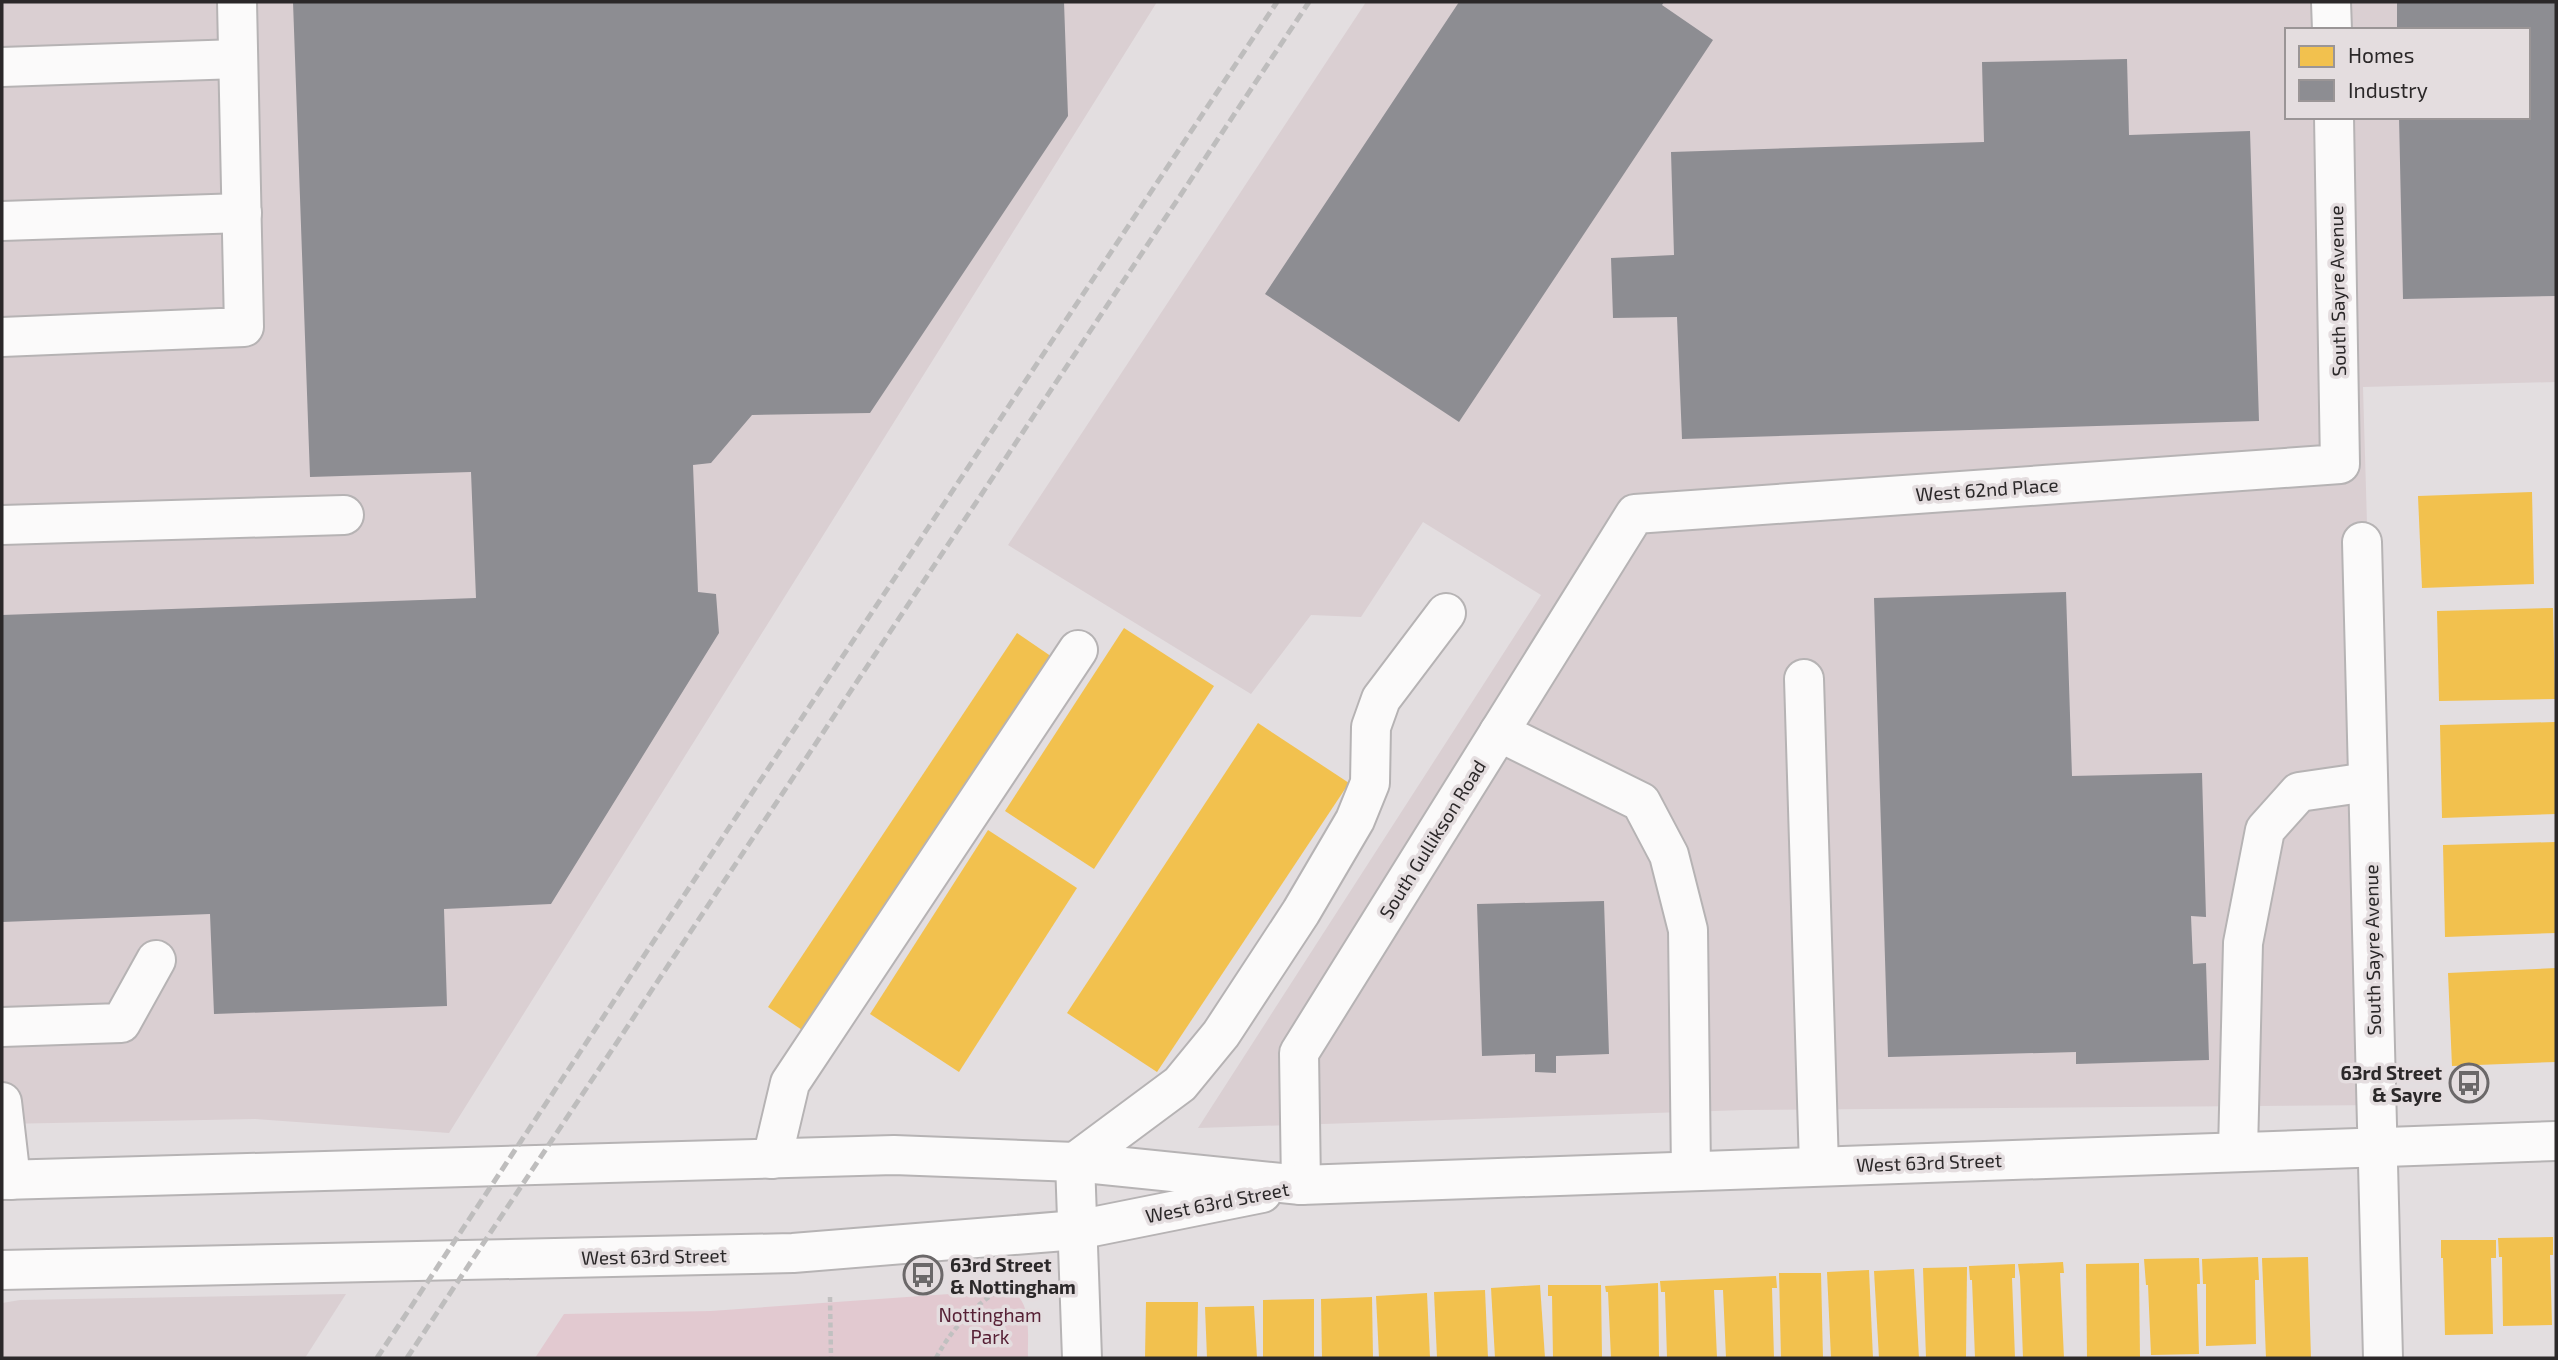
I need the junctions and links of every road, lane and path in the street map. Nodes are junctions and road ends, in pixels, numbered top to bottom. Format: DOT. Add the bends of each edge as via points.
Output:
graph roads {
  1 [pos="237,2"];
  2 [pos="2331,2"];
  3 [pos="2332,28"];
  4 [pos="239,58"];
  5 [pos="2,68"];
  6 [pos="2333,119"];
  7 [pos="242,213"];
  8 [pos="2,221"];
  9 [pos="2,337"];
  10 [pos="2340,464"];
  11 [pos="1635,514"];
  12 [pos="344,515"];
  13 [pos="2,525"];
  14 [pos="2362,542"];
  15 [pos="1446,613"];
  16 [pos="1078,650"];
  17 [pos="1804,679"];
  18 [pos="1499,732"];
  19 [pos="2368,782"];
  20 [pos="156,960"];
  21 [pos="2,1027"];
  22 [pos="2,1102"];
  23 [pos="2556,1141"];
  24 [pos="2377,1146"];
  25 [pos="2238,1151"];
  26 [pos="772,1159"];
  27 [pos="1075,1162"];
  28 [pos="1819,1166"];
  29 [pos="1691,1171"];
  30 [pos="6,1180"];
  31 [pos="1301,1185"];
  32 [pos="1077,1230"];
  33 [pos="2,1270"];
  34 [pos="1012,1280"];
  35 [pos="830,1297"];
  36 [pos="831,1358"];
  37 [pos="936,1358"];
  38 [pos="1082,1358"];
  39 [pos="2383,1358"];
  1 -- 4 [label="main road"];
  2 -- 3 [label="main road"];
  4 -- 5 [label="main road"];
  4 -- 7 [label="main road"];
  6 -- 10 [label="main road, South Sayre Avenue"];
  7 -- 8 [label="main road"];
  7 -- 9 [label="main road" via="244,327"];
  10 -- 11 [label="main road, West 62nd Place"];
  11 -- 18 [label="main road, South Gullikson Road"];
  12 -- 13 [label="main road"];
  14 -- 19 [label="main road, South Sayre Avenue"];
  15 -- 27 [label="main road" via="1381,699 1371,727 1370,783 1356,820 1221,1034 1180,1084"];
  16 -- 26 [label="main road" via="790,1083"];
  17 -- 28 [label="main road"];
  18 -- 29 [label="main road" via="1641,802 1670,855 1688,930"];
  18 -- 31 [label="main road, South Gullikson Road" via="1299,1053"];
  19 -- 24 [label="main road, South Sayre Avenue"];
  19 -- 25 [label="main road" via="2299,792 2265,830 2244,943"];
  20 -- 21 [label="main road" via="121,1024"];
  22 -- 30 [label="main road"];
  23 -- 24 [label="main road, West 63rd Street"];
  24 -- 25 [label="main road, West 63rd Street"];
  24 -- 39 [label="main road, South Sayre Avenue"];
  25 -- 28 [label="main road, West 63rd Street"];
  26 -- 27 [label="main road, West 63rd Street" via="894,1155"];
  26 -- 30 [label="main road, West 63rd Street"];
  27 -- 31 [label="main road, West 63rd Street"];
  27 -- 32 [label="main road"];
  28 -- 29 [label="main road, West 63rd Street"];
  29 -- 31 [label="main road, West 63rd Street"];
  31 -- 32 [label="main road, West 63rd Street"];
  32 -- 33 [label="main road, West 63rd Street" via="793,1253"];
  32 -- 38 [label="main road"];
  34 -- 37 [label="path" via="964,1317"];
  35 -- 36 [label="path"];
}
